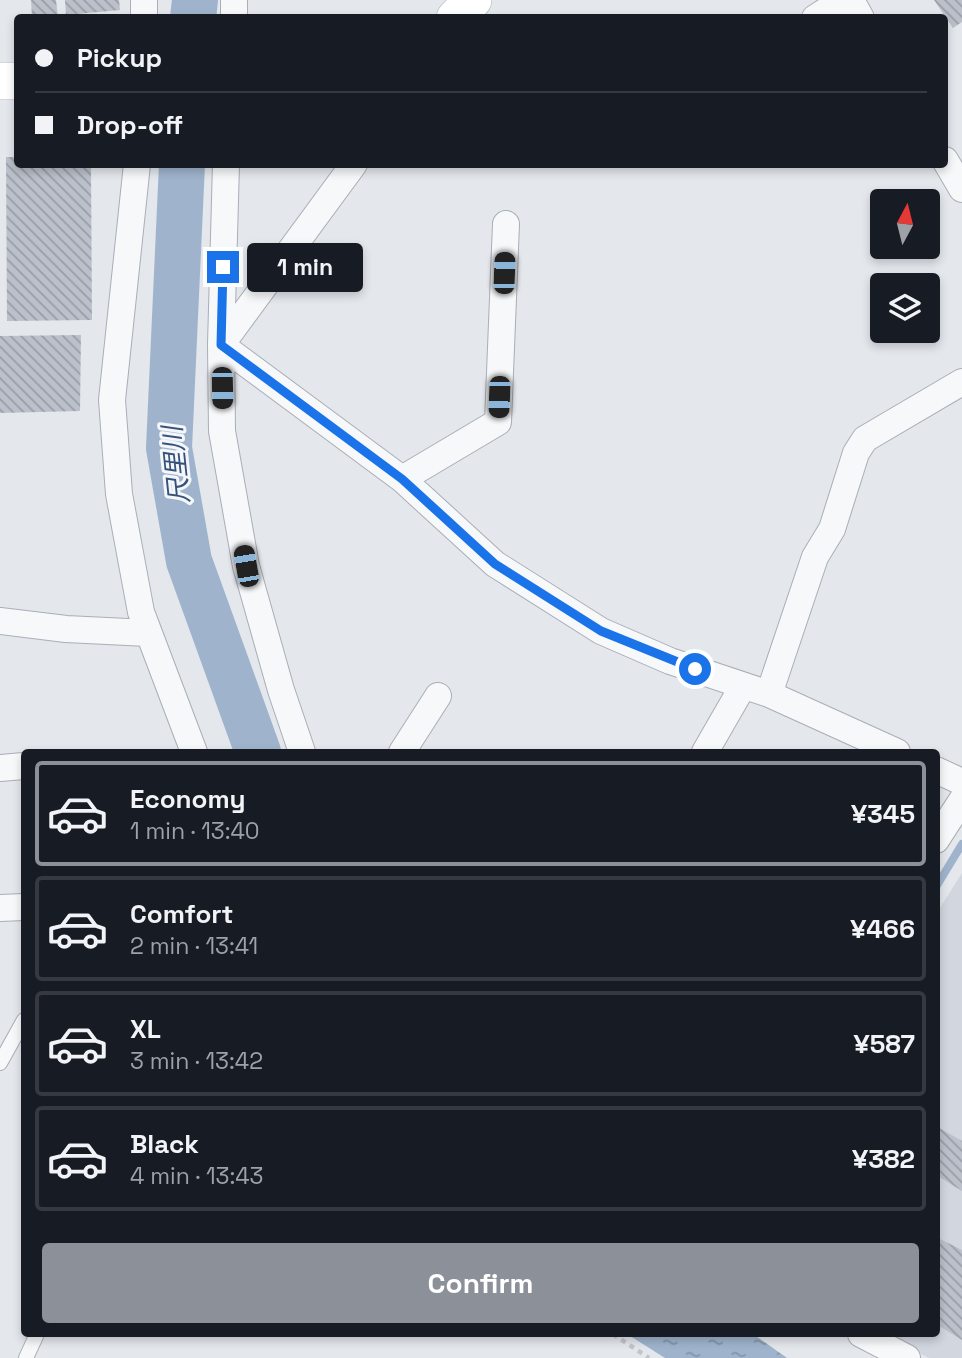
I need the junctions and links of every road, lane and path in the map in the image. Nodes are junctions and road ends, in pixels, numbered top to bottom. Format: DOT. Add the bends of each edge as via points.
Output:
graph roads {
  1 [pos="473,0"];
  2 [pos="842,0"];
  3 [pos="459,14"];
  4 [pos="821,14"];
  5 [pos="948,165"];
  6 [pos="137,168"];
  7 [pos="226,168"];
  8 [pos="351,168"];
  9 [pos="962,189"];
  10 [pos="506,224"];
  11 [pos="221,345"];
  12 [pos="962,382"];
  13 [pos="402,479"];
  14 [pos="0,621"];
  15 [pos="148,634"];
  16 [pos="743,686"];
  17 [pos="769,694"];
  18 [pos="438,696"];
  19 [pos="193,749"];
  20 [pos="301,749"];
  21 [pos="404,749"];
  22 [pos="707,749"];
  23 [pos="890,749"];
  24 [pos="21,766"];
  25 [pos="0,768"];
  26 [pos="940,772"];
  27 [pos="962,782"];
  28 [pos="962,800"];
  29 [pos="940,834"];
  30 [pos="21,907"];
  31 [pos="0,908"];
  32 [pos="21,1026"];
  33 [pos="0,1063"];
  34 [pos="36,1337"];
  35 [pos="618,1337"];
  36 [pos="867,1337"];
  37 [pos="26,1358"];
  38 [pos="649,1358"];
  39 [pos="907,1358"];
  1 -- 3 [label="main road"];
  2 -- 4 [label="street"];
  5 -- 9 [label="street"];
  6 -- 15 [label="street" via="111,400 119,495"];
  7 -- 11 [label="street"];
  8 -- 11 [label="street"];
  10 -- 13 [label="street" via="498,422"];
  11 -- 13 [label="street"];
  11 -- 20 [label="street" via="222,431 246,566"];
  12 -- 17 [label="street" via="865,439 856,453"];
  13 -- 16 [label="street" via="495,564 601,631"];
  14 -- 15 [label="street"];
  15 -- 19 [label="street"];
  16 -- 17 [label="street"];
  16 -- 22 [label="street"];
  17 -- 23 [label="street"];
  18 -- 21 [label="street"];
  24 -- 25 [label="street"];
  26 -- 27 [label="street"];
  28 -- 29 [label="street"];
  30 -- 31 [label="street"];
  32 -- 33 [label="lane"];
  34 -- 37 [label="lane"];
  35 -- 38 [label="path"];
  36 -- 39 [label="street"];
}
